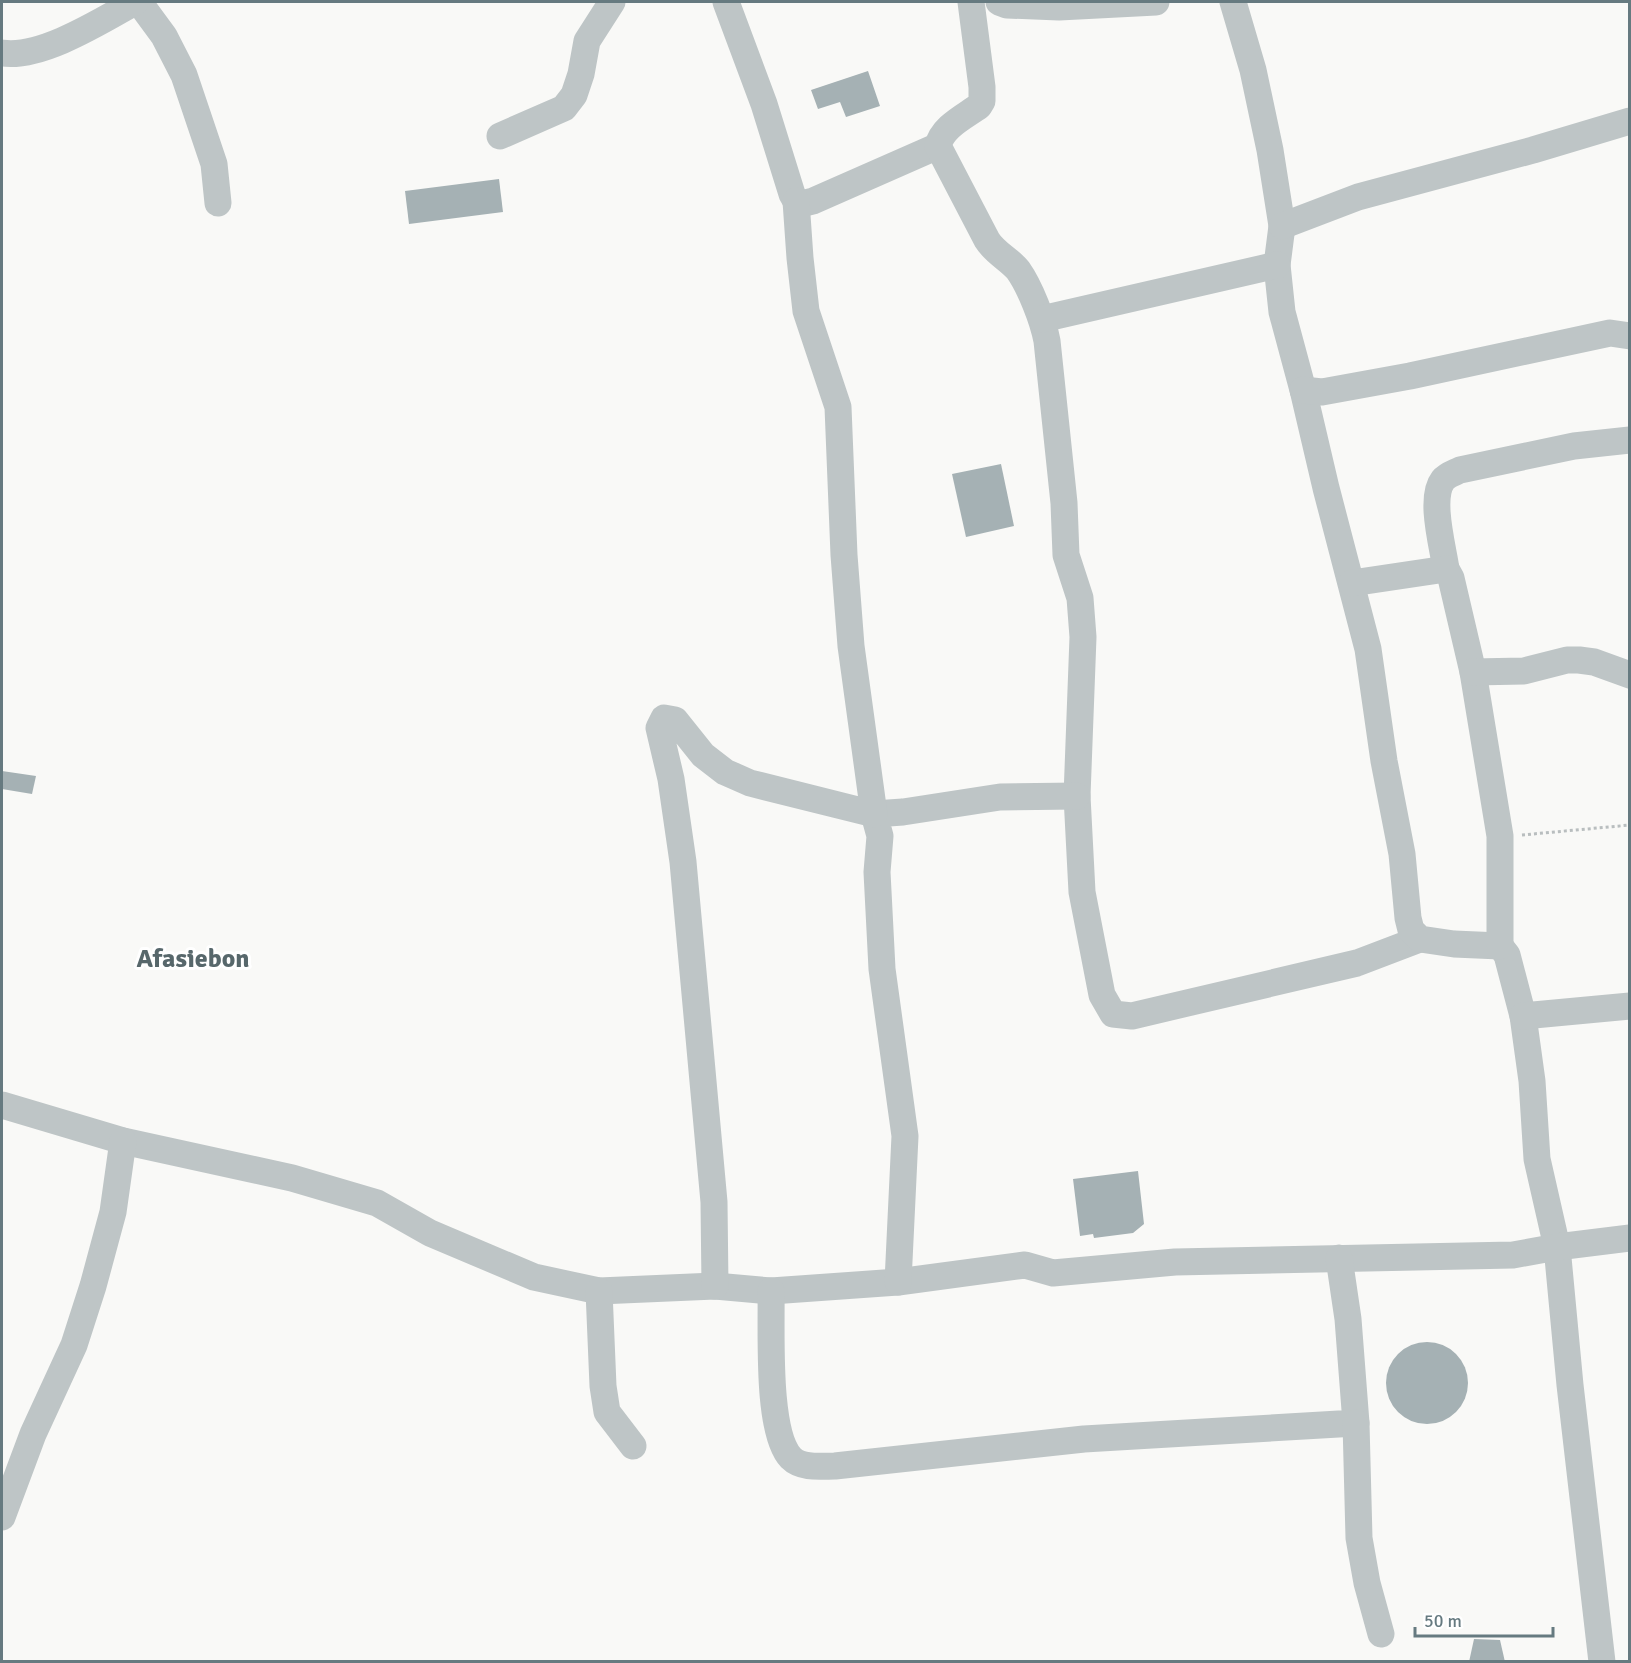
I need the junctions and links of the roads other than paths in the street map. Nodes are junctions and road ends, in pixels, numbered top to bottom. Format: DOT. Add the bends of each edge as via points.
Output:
graph roads {
  1 [pos="137,2"];
  2 [pos="612,2"];
  3 [pos="726,2"];
  4 [pos="971,2"];
  5 [pos="999,2"];
  6 [pos="1156,2"];
  7 [pos="1233,2"];
  8 [pos="2,53"];
  9 [pos="1629,121"];
  10 [pos="500,136"];
  11 [pos="938,146"];
  12 [pos="796,201"];
  13 [pos="218,203"];
  14 [pos="1282,226"];
  15 [pos="1277,265"];
  16 [pos="1042,319"];
  17 [pos="1629,336"];
  18 [pos="1303,390"];
  19 [pos="1629,440"];
  20 [pos="1446,569"];
  21 [pos="1352,584"];
  22 [pos="1473,672"];
  23 [pos="1629,675"];
  24 [pos="1077,796"];
  25 [pos="874,814"];
  26 [pos="1420,939"];
  27 [pos="1500,946"];
  28 [pos="1629,1006"];
  29 [pos="1523,1016"];
  30 [pos="2,1105"];
  31 [pos="123,1141"];
  32 [pos="1629,1238"];
  33 [pos="1557,1247"];
  34 [pos="1339,1258"];
  35 [pos="898,1282"];
  36 [pos="715,1286"];
  37 [pos="599,1291"];
  38 [pos="771,1291"];
  39 [pos="1356,1423"];
  40 [pos="633,1446"];
  41 [pos="2,1517"];
  42 [pos="1381,1634"];
  43 [pos="1602,1662"];
  1 -- 8 [label="street" via="31,52"];
  1 -- 13 [label="street" via="165,36 184,75 214,164"];
  2 -- 10 [label="street" via="587,41 578,84 564,108"];
  3 -- 12 [label="street"];
  4 -- 11 [label="street" via="982,101 945,131"];
  5 -- 6 [label="street" via="1059,7"];
  7 -- 14 [label="street" via="1256,81"];
  9 -- 14 [label="street" via="1358,197"];
  11 -- 12 [label="street" via="813,201"];
  11 -- 16 [label="street" via="987,240 1017,270"];
  12 -- 25 [label="street" via="806,311 838,407 851,646"];
  14 -- 15 [label="street"];
  15 -- 16 [label="street"];
  15 -- 18 [label="street" via="1282,312"];
  16 -- 24 [label="street" via="1054,397 1066,555 1080,598 1083,637"];
  17 -- 18 [label="street" via="1610,333 1410,376 1322,392"];
  18 -- 21 [label="street"];
  19 -- 20 [label="street" via="1574,446 1460,470 1445,477 1436,500"];
  20 -- 21 [label="street"];
  20 -- 22 [label="street"];
  21 -- 26 [label="street" via="1368,649 1402,854 1408,918 1411,930"];
  22 -- 23 [label="street" via="1524,671 1579,660"];
  22 -- 27 [label="street" via="1500,836"];
  24 -- 25 [label="street" via="1000,798"];
  24 -- 26 [label="street" via="1083,892 1102,995 1113,1014 1142,1014 1357,963"];
  25 -- 35 [label="street" via="880,836 877,872 882,969 905,1136"];
  25 -- 36 [label="street" via="750,783 725,772 703,755 675,720 664,718 660,723 683,862 714,1202"];
  26 -- 27 [label="street"];
  27 -- 29 [label="street" via="1507,955"];
  28 -- 29 [label="street"];
  29 -- 33 [label="street" via="1537,1159"];
  30 -- 31 [label="street"];
  31 -- 37 [label="street" via="292,1178 377,1203 430,1233 534,1277"];
  31 -- 41 [label="street" via="113,1212 74,1345 33,1434"];
  32 -- 33 [label="street"];
  33 -- 34 [label="street" via="1513,1255"];
  33 -- 43 [label="street"];
  34 -- 35 [label="street" via="1175,1262 1053,1273 1025,1265"];
  34 -- 39 [label="street"];
  35 -- 38 [label="street"];
  36 -- 37 [label="street"];
  36 -- 38 [label="street"];
  37 -- 40 [label="street" via="607,1412"];
  38 -- 39 [label="street" via="773,1391 780,1441 792,1460 809,1466 1084,1439"];
  39 -- 42 [label="street" via="1359,1538 1366,1583"];
}
